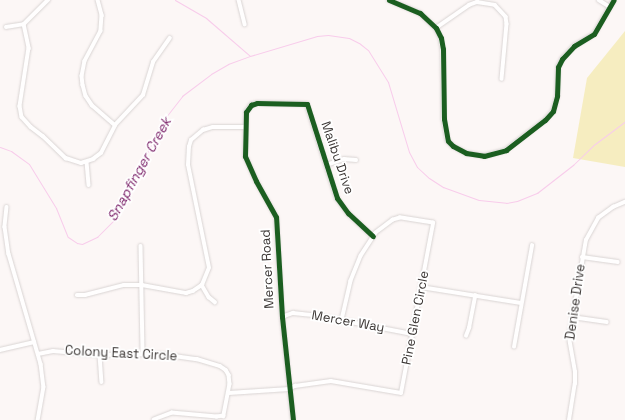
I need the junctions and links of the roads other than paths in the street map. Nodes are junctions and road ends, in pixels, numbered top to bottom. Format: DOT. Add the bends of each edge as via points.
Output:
graph roads {
  1 [pos="48,0"];
  2 [pos="98,0"];
  3 [pos="239,0"];
  4 [pos="389,0"];
  5 [pos="598,0"];
  6 [pos="614,0"];
  7 [pos="399,2"];
  8 [pos="610,7"];
  9 [pos="24,24"];
  10 [pos="245,24"];
  11 [pos="6,27"];
  12 [pos="436,28"];
  13 [pos="170,38"];
  14 [pos="502,79"];
  15 [pos="278,103"];
  16 [pos="115,125"];
  17 [pos="245,127"];
  18 [pos="356,160"];
  19 [pos="87,162"];
  20 [pos="326,165"];
  21 [pos="89,185"];
  22 [pos="625,202"];
  23 [pos="7,207"];
  24 [pos="373,236"];
  25 [pos="141,246"];
  26 [pos="532,246"];
  27 [pos="582,257"];
  28 [pos="618,262"];
  29 [pos="142,285"];
  30 [pos="202,285"];
  31 [pos="421,288"];
  32 [pos="77,294"];
  33 [pos="475,296"];
  34 [pos="215,302"];
  35 [pos="522,304"];
  36 [pos="282,317"];
  37 [pos="572,317"];
  38 [pos="342,319"];
  39 [pos="607,322"];
  40 [pos="413,334"];
  41 [pos="466,336"];
  42 [pos="34,342"];
  43 [pos="514,347"];
  44 [pos="0,350"];
  45 [pos="38,354"];
  46 [pos="143,354"];
  47 [pos="100,355"];
  48 [pos="102,382"];
  49 [pos="289,389"];
  50 [pos="229,393"];
  51 [pos="38,420"];
  52 [pos="154,420"];
  53 [pos="292,420"];
  54 [pos="569,420"];
  1 -- 9 [label="street"];
  2 -- 16 [label="street" via="102,15 101,30 85,61 82,85 92,105"];
  3 -- 10 [label="street"];
  4 -- 7 [label="street"];
  5 -- 8 [label="street"];
  6 -- 8 [label="street"];
  7 -- 12 [label="street" via="420,13"];
  8 -- 12 [label="street" via="594,34 574,46 562,59 558,67 557,96 553,111 506,150 484,156 466,154 448,141 444,119 443,49"];
  9 -- 11 [label="street"];
  9 -- 19 [label="street" via="29,48 20,106 22,117 66,158 76,162"];
  12 -- 14 [label="street" via="477,2 495,5 506,17 507,24"];
  13 -- 16 [label="street" via="153,62 143,95"];
  15 -- 17 [label="street, Mercer Road" via="250,105 246,112"];
  15 -- 20 [label="street, Malibu Drive" via="307,104"];
  16 -- 19 [label="street" via="101,152"];
  17 -- 30 [label="street" via="213,127 203,130 191,140 189,147 188,165 209,268"];
  17 -- 36 [label="street, Mercer Road" via="245,156 276,217"];
  18 -- 20 [label="street" via="344,159"];
  19 -- 21 [label="street"];
  20 -- 24 [label="street, Malibu Drive" via="333,188 342,205"];
  22 -- 27 [label="street, Denise Drive" via="598,218 586,240"];
  23 -- 42 [label="street" via="5,227 9,254"];
  24 -- 31 [label="street, Pine Glen Circle" via="384,226 400,218 433,223"];
  24 -- 38 [label="street, Pine Glen Circle" via="351,281"];
  25 -- 29 [label="street"];
  26 -- 35 [label="street"];
  27 -- 28 [label="street"];
  27 -- 37 [label="street, Denise Drive"];
  29 -- 30 [label="street" via="186,293"];
  29 -- 32 [label="street"];
  29 -- 46 [label="street"];
  30 -- 34 [label="street"];
  31 -- 33 [label="street"];
  31 -- 40 [label="street, Pine Glen Circle"];
  33 -- 35 [label="street"];
  33 -- 41 [label="street"];
  35 -- 43 [label="street"];
  36 -- 38 [label="street, Mercer Way" via="293,313"];
  36 -- 49 [label="street, Mercer Road"];
  37 -- 39 [label="street"];
  37 -- 54 [label="street, Denise Drive" via="569,338 575,384"];
  38 -- 40 [label="street, Mercer Way"];
  40 -- 49 [label="street, Pine Glen Circle" via="401,394 331,381"];
  42 -- 44 [label="street"];
  42 -- 45 [label="street"];
  45 -- 47 [label="street, Colony East Circle" via="53,351"];
  45 -- 51 [label="street" via="44,387"];
  46 -- 47 [label="street, Colony East Circle"];
  46 -- 50 [label="street, Colony East Circle" via="197,359 220,366 229,375"];
  47 -- 48 [label="street"];
  49 -- 50 [label="street, Pine Glen Circle"];
  49 -- 53 [label="street, Mercer Road"];
  50 -- 52 [label="street, Colony East Circle" via="225,414 221,417 172,413"];
}
